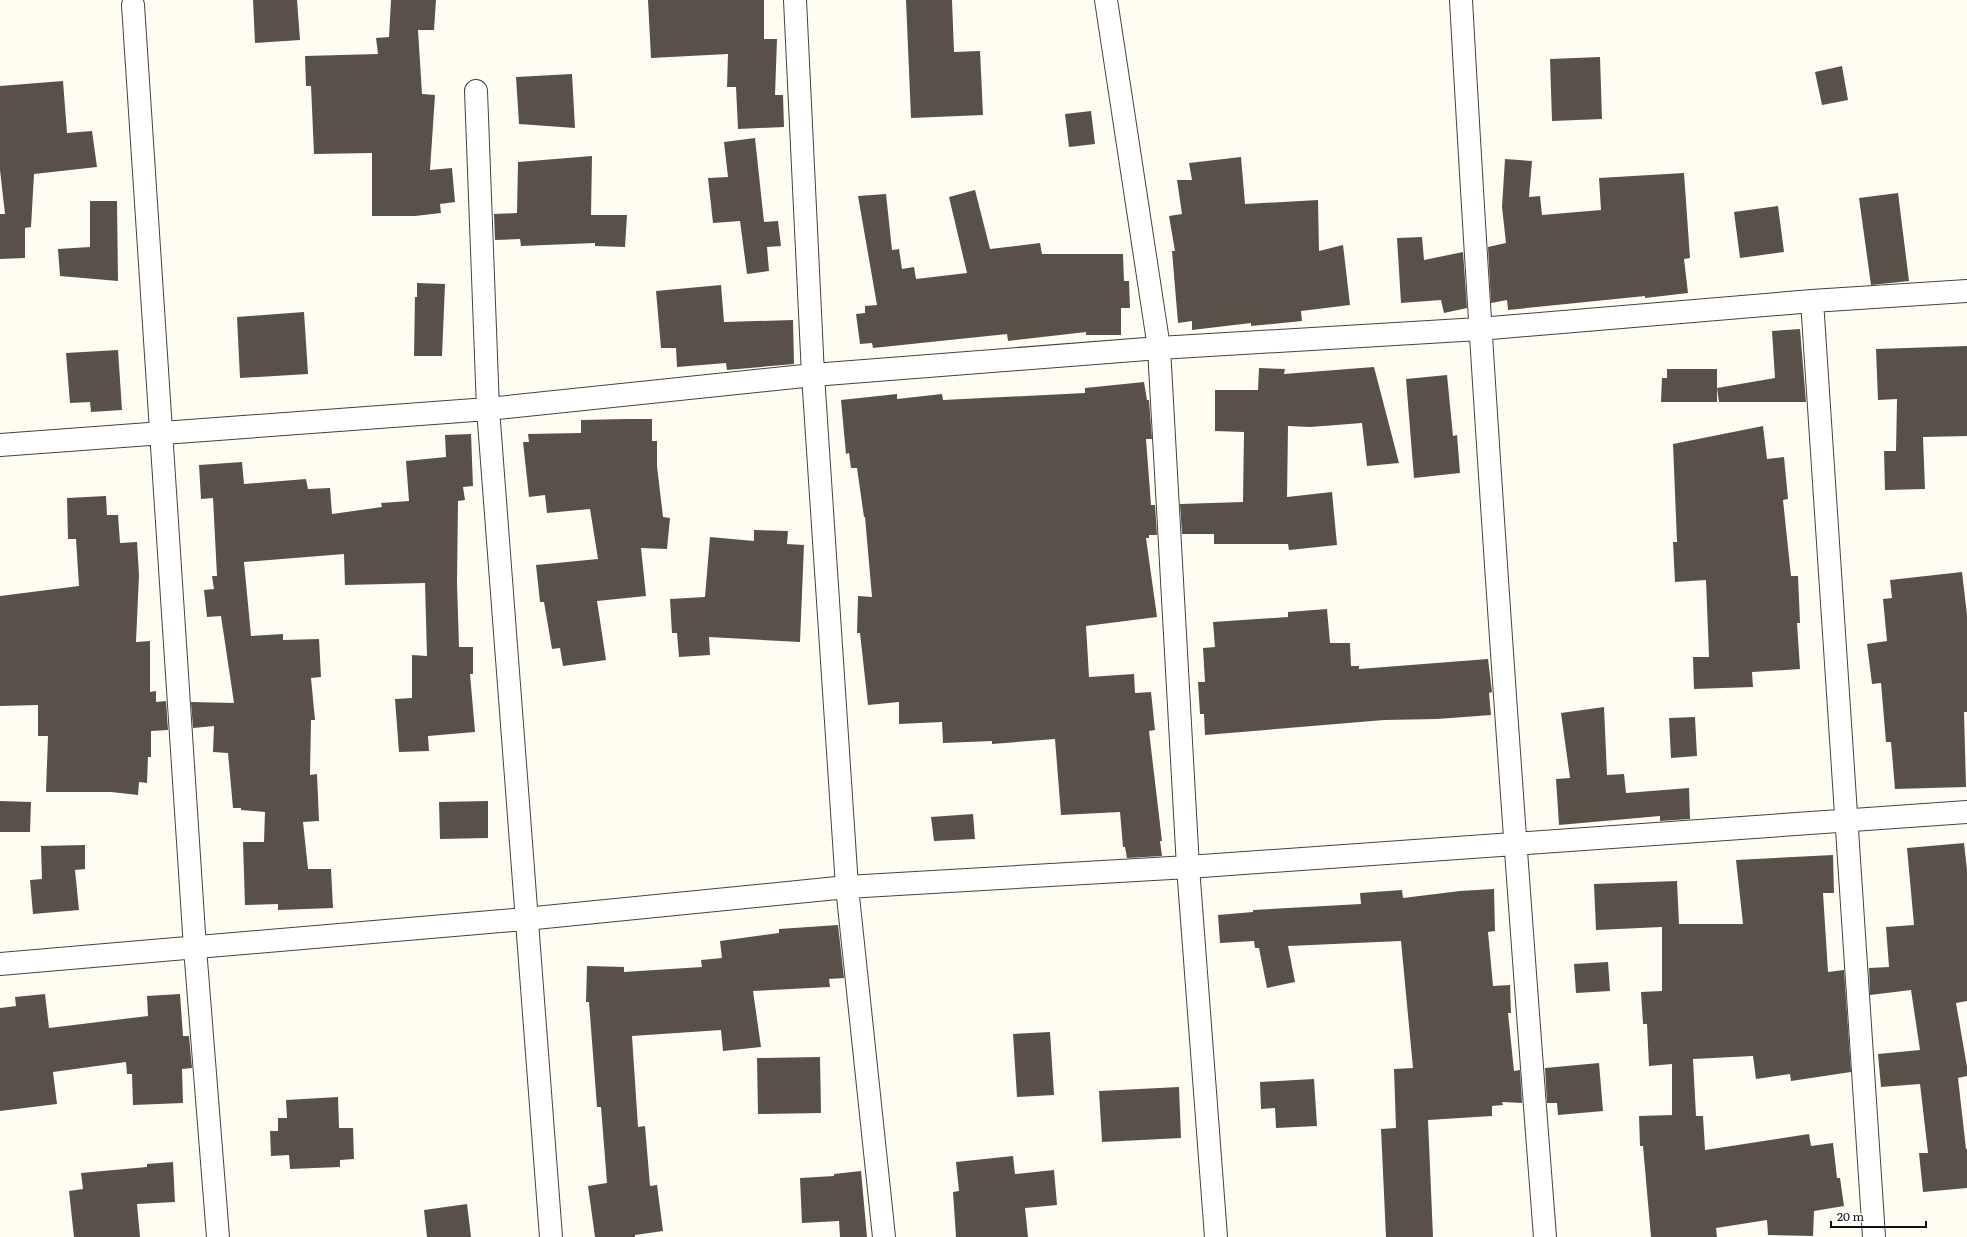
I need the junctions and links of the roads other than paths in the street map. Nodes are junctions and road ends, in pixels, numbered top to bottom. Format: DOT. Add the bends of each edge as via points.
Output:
graph roads {
  1 [pos="795,0"];
  2 [pos="1106,0"];
  3 [pos="1461,0"];
  4 [pos="132,5"];
  5 [pos="476,90"];
  6 [pos="1967,291"];
  7 [pos="1812,301"];
  8 [pos="1479,330"];
  9 [pos="1159,348"];
  10 [pos="813,376"];
  11 [pos="488,409"];
  12 [pos="160,433"];
  13 [pos="0,445"];
  14 [pos="1967,812"];
  15 [pos="1845,821"];
  16 [pos="1514,844"];
  17 [pos="1188,867"];
  18 [pos="846,887"];
  19 [pos="526,919"];
  20 [pos="195,948"];
  21 [pos="0,964"];
  22 [pos="218,1237"];
  23 [pos="551,1237"];
  24 [pos="884,1237"];
  25 [pos="1216,1237"];
  26 [pos="1545,1237"];
  27 [pos="1874,1237"];
  1 -- 10 [label="street"];
  2 -- 9 [label="street"];
  3 -- 8 [label="street"];
  4 -- 12 [label="street"];
  5 -- 11 [label="street"];
  6 -- 7 [label="street"];
  7 -- 8 [label="street"];
  7 -- 15 [label="street"];
  8 -- 9 [label="street"];
  8 -- 16 [label="street"];
  9 -- 10 [label="street"];
  9 -- 17 [label="street"];
  10 -- 11 [label="street"];
  10 -- 18 [label="street"];
  11 -- 12 [label="street"];
  11 -- 19 [label="street"];
  12 -- 13 [label="street"];
  12 -- 20 [label="street"];
  14 -- 15 [label="street"];
  15 -- 16 [label="street"];
  15 -- 27 [label="street"];
  16 -- 17 [label="street"];
  16 -- 26 [label="street"];
  17 -- 18 [label="street"];
  17 -- 25 [label="street"];
  18 -- 19 [label="street"];
  18 -- 24 [label="street"];
  19 -- 20 [label="street"];
  19 -- 23 [label="street"];
  20 -- 21 [label="street"];
  20 -- 22 [label="street"];
}
